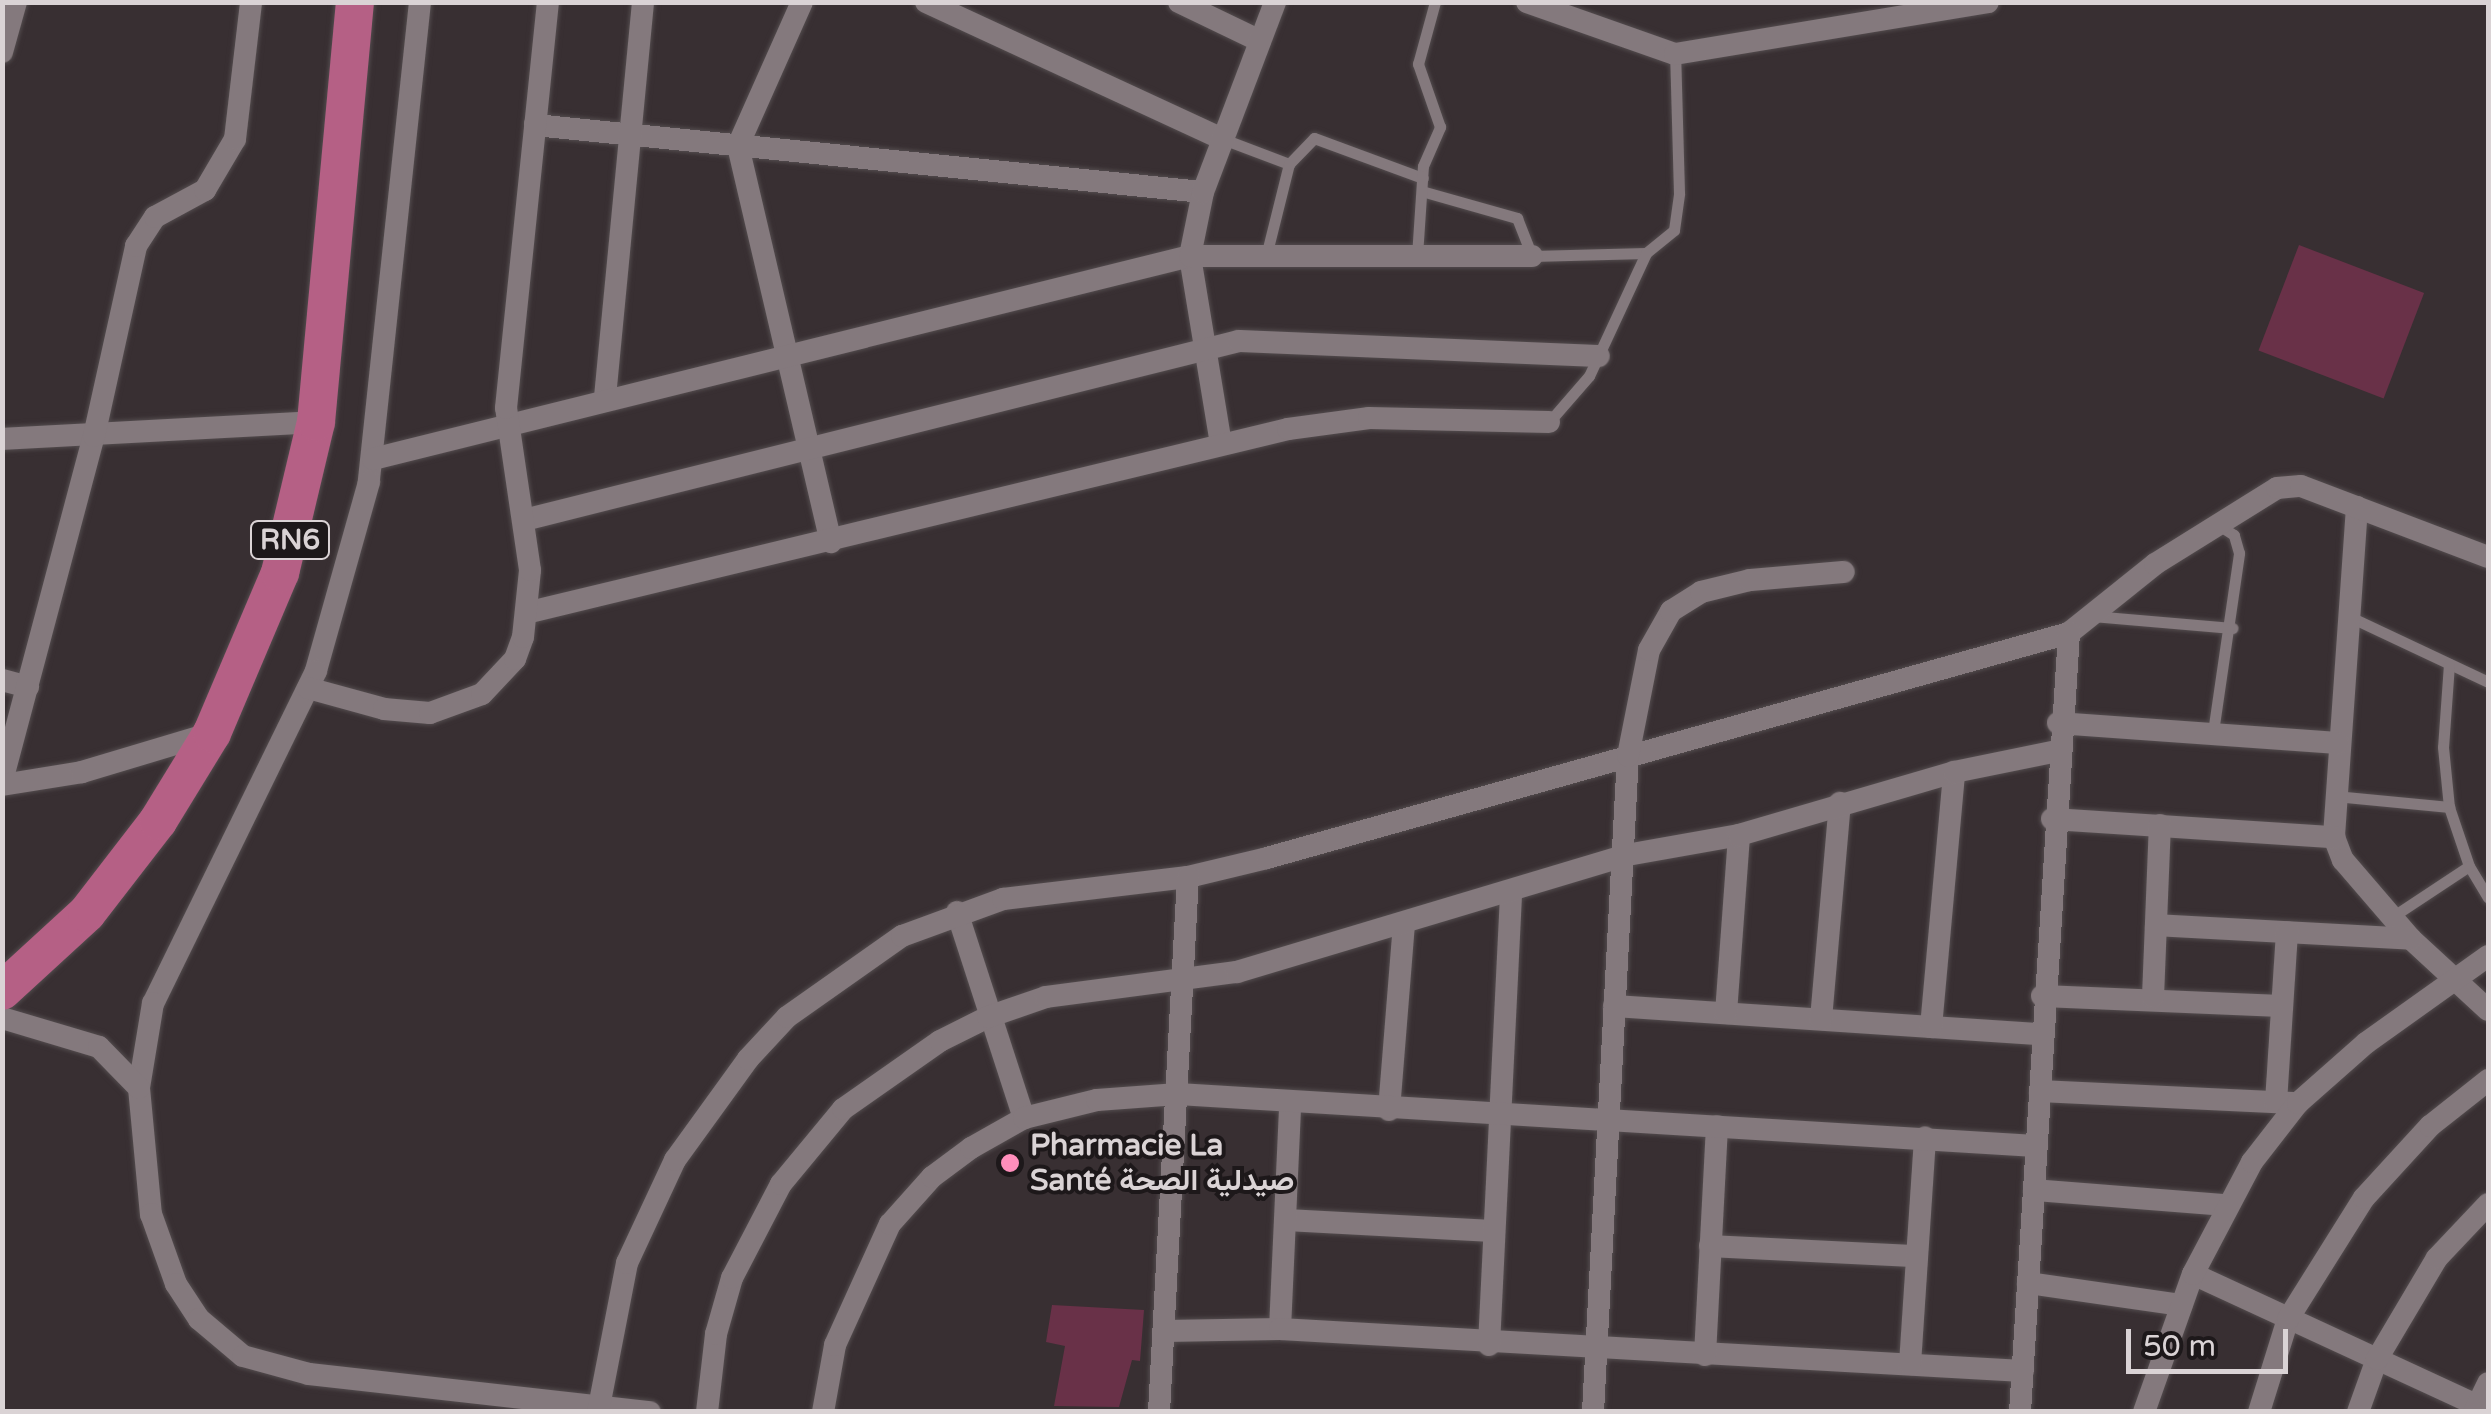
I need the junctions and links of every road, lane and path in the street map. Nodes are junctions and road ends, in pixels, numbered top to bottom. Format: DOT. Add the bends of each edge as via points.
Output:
graph roads {
  1 [pos="16,2"];
  2 [pos="251,2"];
  3 [pos="355,2"];
  4 [pos="420,2"];
  5 [pos="548,2"];
  6 [pos="643,2"];
  7 [pos="802,2"];
  8 [pos="926,2"];
  9 [pos="1179,2"];
  10 [pos="1275,2"];
  11 [pos="1436,2"];
  12 [pos="1527,2"];
  13 [pos="1978,4"];
  14 [pos="1260,41"];
  15 [pos="2,52"];
  16 [pos="1675,54"];
  17 [pos="536,125"];
  18 [pos="628,135"];
  19 [pos="1223,139"];
  20 [pos="738,146"];
  21 [pos="1289,164"];
  22 [pos="1424,185"];
  23 [pos="1203,192"];
  24 [pos="1266,252"];
  25 [pos="1646,253"];
  26 [pos="1190,256"];
  27 [pos="1532,256"];
  28 [pos="1417,258"];
  29 [pos="1201,352"];
  30 [pos="792,354"];
  31 [pos="1600,356"];
  32 [pos="605,397"];
  33 [pos="316,422"];
  34 [pos="506,422"];
  35 [pos="1549,422"];
  36 [pos="94,436"];
  37 [pos="2,439"];
  38 [pos="1220,444"];
  39 [pos="810,445"];
  40 [pos="373,458"];
  41 [pos="2356,506"];
  42 [pos="524,520"];
  43 [pos="2215,523"];
  44 [pos="831,542"];
  45 [pos="2488,556"];
  46 [pos="1844,572"];
  47 [pos="530,612"];
  48 [pos="2344,614"];
  49 [pos="2090,616"];
  50 [pos="2232,628"];
  51 [pos="2069,633"];
  52 [pos="2449,664"];
  53 [pos="2,680"];
  54 [pos="2488,682"];
  55 [pos="28,687"];
  56 [pos="308,688"];
  57 [pos="2058,723"];
  58 [pos="2213,732"];
  59 [pos="212,733"];
  60 [pos="2337,743"];
  61 [pos="2057,751"];
  62 [pos="1628,756"];
  63 [pos="1954,772"];
  64 [pos="2,783"];
  65 [pos="2335,796"];
  66 [pos="1840,803"];
  67 [pos="2449,807"];
  68 [pos="2052,819"];
  69 [pos="2160,824"];
  70 [pos="1739,834"];
  71 [pos="2334,837"];
  72 [pos="1627,855"];
  73 [pos="2469,866"];
  74 [pos="1188,876"];
  75 [pos="1511,894"];
  76 [pos="2488,898"];
  77 [pos="957,912"];
  78 [pos="2392,916"];
  79 [pos="1404,925"];
  80 [pos="2156,925"];
  81 [pos="2287,932"];
  82 [pos="2411,939"];
  83 [pos="2488,956"];
  84 [pos="2453,977"];
  85 [pos="1183,984"];
  86 [pos="2,990"];
  87 [pos="2042,996"];
  88 [pos="2152,997"];
  89 [pos="1614,1006"];
  90 [pos="2282,1006"];
  91 [pos="2488,1010"];
  92 [pos="1726,1013"];
  93 [pos="988,1017"];
  94 [pos="2,1018"];
  95 [pos="1821,1019"];
  96 [pos="1931,1027"];
  97 [pos="2041,1034"];
  98 [pos="2488,1080"];
  99 [pos="139,1088"];
  100 [pos="2040,1091"];
  101 [pos="1178,1094"];
  102 [pos="2287,1102"];
  103 [pos="1290,1106"];
  104 [pos="1389,1110"];
  105 [pos="1504,1115"];
  106 [pos="1024,1118"];
  107 [pos="1604,1123"];
  108 [pos="1716,1126"];
  109 [pos="1925,1137"];
  110 [pos="2035,1146"];
  111 [pos="2034,1190"];
  112 [pos="2488,1204"];
  113 [pos="2224,1205"];
  114 [pos="1288,1220"];
  115 [pos="1491,1231"];
  116 [pos="1710,1246"];
  117 [pos="1917,1256"];
  118 [pos="2194,1274"];
  119 [pos="2028,1283"];
  120 [pos="2181,1305"];
  121 [pos="2288,1319"];
  122 [pos="1280,1329"];
  123 [pos="1165,1331"];
  124 [pos="1489,1346"];
  125 [pos="1594,1349"];
  126 [pos="1705,1355"];
  127 [pos="2377,1359"];
  128 [pos="1910,1364"];
  129 [pos="2022,1371"];
  130 [pos="2488,1383"];
  131 [pos="598,1409"];
  132 [pos="2480,1409"];
  133 [pos="650,1412"];
  134 [pos="707,1412"];
  135 [pos="823,1412"];
  136 [pos="1159,1412"];
  137 [pos="1592,1412"];
  138 [pos="2020,1412"];
  139 [pos="2144,1412"];
  140 [pos="2259,1412"];
  141 [pos="2358,1412"];
  1 -- 15 [label="street"];
  2 -- 36 [label="street" via="235,139 205,190 144,229"];
  3 -- 33 [label="main road, RN6"];
  4 -- 40 [label="street"];
  5 -- 17 [label="street"];
  6 -- 18 [label="street"];
  7 -- 20 [label="street"];
  8 -- 19 [label="street"];
  9 -- 14 [label="street"];
  10 -- 14 [label="street"];
  11 -- 22 [label="lane" via="1418,64 1440,127"];
  12 -- 16 [label="street"];
  13 -- 16 [label="street"];
  14 -- 19 [label="street"];
  16 -- 25 [label="lane" via="1674,230"];
  17 -- 18 [label="street"];
  17 -- 34 [label="street"];
  18 -- 20 [label="street"];
  18 -- 32 [label="street"];
  19 -- 21 [label="lane"];
  19 -- 23 [label="street"];
  20 -- 23 [label="street"];
  20 -- 30 [label="street"];
  21 -- 22 [label="lane" via="1314,138 1325,139"];
  21 -- 24 [label="lane"];
  22 -- 27 [label="lane" via="1517,218"];
  22 -- 28 [label="lane"];
  23 -- 26 [label="street"];
  24 -- 26 [label="street"];
  24 -- 28 [label="street"];
  25 -- 27 [label="lane"];
  25 -- 31 [label="lane"];
  26 -- 29 [label="street"];
  26 -- 30 [label="street"];
  27 -- 28 [label="street"];
  29 -- 31 [label="street" via="1258,340"];
  29 -- 38 [label="street"];
  29 -- 39 [label="street"];
  30 -- 32 [label="street"];
  30 -- 39 [label="street"];
  31 -- 35 [label="lane"];
  32 -- 34 [label="street"];
  33 -- 36 [label="street"];
  33 -- 59 [label="main road, RN6" via="280,573"];
  34 -- 40 [label="street"];
  34 -- 42 [label="street"];
  35 -- 38 [label="street" via="1370,418"];
  36 -- 37 [label="street"];
  36 -- 55 [label="street"];
  38 -- 44 [label="street"];
  39 -- 42 [label="street"];
  39 -- 44 [label="street"];
  40 -- 56 [label="street" via="334,618"];
  41 -- 43 [label="street" via="2302,486 2277,488"];
  41 -- 45 [label="street"];
  41 -- 48 [label="street"];
  42 -- 47 [label="street"];
  43 -- 49 [label="street"];
  43 -- 50 [label="lane" via="2238,542"];
  44 -- 47 [label="street"];
  46 -- 62 [label="street" via="1750,580 1701,592 1671,611 1649,650"];
  47 -- 56 [label="street" via="515,658 498,680 461,705 407,713"];
  48 -- 52 [label="lane"];
  48 -- 60 [label="street"];
  49 -- 50 [label="lane"];
  49 -- 51 [label="street"];
  50 -- 58 [label="lane"];
  51 -- 57 [label="street"];
  51 -- 62 [label="street"];
  52 -- 54 [label="lane"];
  52 -- 67 [label="lane" via="2443,747"];
  53 -- 55 [label="street"];
  55 -- 64 [label="street"];
  56 -- 99 [label="street" via="172,955 153,1003"];
  57 -- 58 [label="street"];
  57 -- 61 [label="street"];
  58 -- 60 [label="street"];
  59 -- 64 [label="street" via="82,772"];
  59 -- 86 [label="main road, RN6" via="158,821 88,912"];
  60 -- 65 [label="street"];
  61 -- 63 [label="street"];
  61 -- 68 [label="street"];
  62 -- 72 [label="street"];
  62 -- 74 [label="street"];
  63 -- 66 [label="street"];
  63 -- 96 [label="street"];
  65 -- 67 [label="lane"];
  65 -- 71 [label="street"];
  66 -- 70 [label="street"];
  66 -- 95 [label="street"];
  67 -- 73 [label="lane"];
  68 -- 69 [label="street"];
  68 -- 87 [label="street"];
  69 -- 71 [label="street"];
  69 -- 80 [label="street"];
  70 -- 72 [label="street"];
  70 -- 92 [label="street"];
  71 -- 78 [label="street" via="2343,860"];
  72 -- 75 [label="street"];
  72 -- 89 [label="street"];
  73 -- 76 [label="lane"];
  73 -- 78 [label="lane"];
  74 -- 77 [label="street" via="1059,888"];
  74 -- 85 [label="street"];
  75 -- 79 [label="street"];
  75 -- 105 [label="street"];
  77 -- 93 [label="street"];
  77 -- 131 [label="street" via="902,936 788,1017 711,1106 675,1160 627,1264"];
  78 -- 82 [label="street"];
  79 -- 85 [label="street"];
  79 -- 104 [label="street"];
  80 -- 81 [label="street"];
  80 -- 88 [label="street"];
  81 -- 82 [label="street"];
  81 -- 90 [label="street"];
  82 -- 84 [label="street"];
  83 -- 84 [label="street"];
  84 -- 91 [label="street"];
  84 -- 102 [label="street"];
  85 -- 93 [label="street" via="1046,996"];
  85 -- 101 [label="street"];
  87 -- 88 [label="street"];
  87 -- 97 [label="street"];
  88 -- 90 [label="street"];
  89 -- 92 [label="street"];
  89 -- 107 [label="street"];
  90 -- 102 [label="street"];
  92 -- 95 [label="street"];
  93 -- 106 [label="street"];
  93 -- 134 [label="street" via="856,1098 780,1184 732,1278 716,1334"];
  94 -- 99 [label="street" via="99,1047"];
  95 -- 96 [label="street"];
  96 -- 97 [label="street"];
  97 -- 100 [label="street"];
  98 -- 121 [label="street" via="2430,1126 2364,1198"];
  99 -- 131 [label="street" via="151,1214 176,1284 220,1342 272,1367 309,1374"];
  100 -- 102 [label="street"];
  100 -- 110 [label="street"];
  101 -- 103 [label="street"];
  101 -- 106 [label="street" via="1097,1100"];
  101 -- 123 [label="street"];
  102 -- 113 [label="street"];
  103 -- 104 [label="street"];
  103 -- 114 [label="street"];
  104 -- 105 [label="street"];
  105 -- 107 [label="street"];
  105 -- 115 [label="street"];
  106 -- 135 [label="street" via="932,1177 890,1224 835,1345"];
  107 -- 108 [label="street"];
  107 -- 125 [label="street"];
  108 -- 109 [label="street"];
  108 -- 116 [label="street"];
  109 -- 110 [label="street"];
  109 -- 117 [label="street"];
  110 -- 111 [label="street"];
  111 -- 113 [label="street"];
  111 -- 119 [label="street"];
  112 -- 127 [label="street" via="2437,1258"];
  113 -- 118 [label="street"];
  114 -- 115 [label="street"];
  114 -- 122 [label="street"];
  115 -- 124 [label="street"];
  116 -- 117 [label="street"];
  116 -- 126 [label="street"];
  117 -- 128 [label="street"];
  118 -- 120 [label="street"];
  118 -- 121 [label="street"];
  119 -- 120 [label="street"];
  119 -- 129 [label="street"];
  120 -- 139 [label="street"];
  121 -- 127 [label="street"];
  121 -- 140 [label="street"];
  122 -- 123 [label="street"];
  122 -- 124 [label="street"];
  123 -- 136 [label="street"];
  124 -- 125 [label="street"];
  125 -- 126 [label="street"];
  125 -- 137 [label="street"];
  126 -- 128 [label="street"];
  127 -- 132 [label="street"];
  127 -- 141 [label="street"];
  128 -- 129 [label="street"];
  129 -- 138 [label="street"];
  130 -- 132 [label="street"];
  131 -- 133 [label="street"];
}
